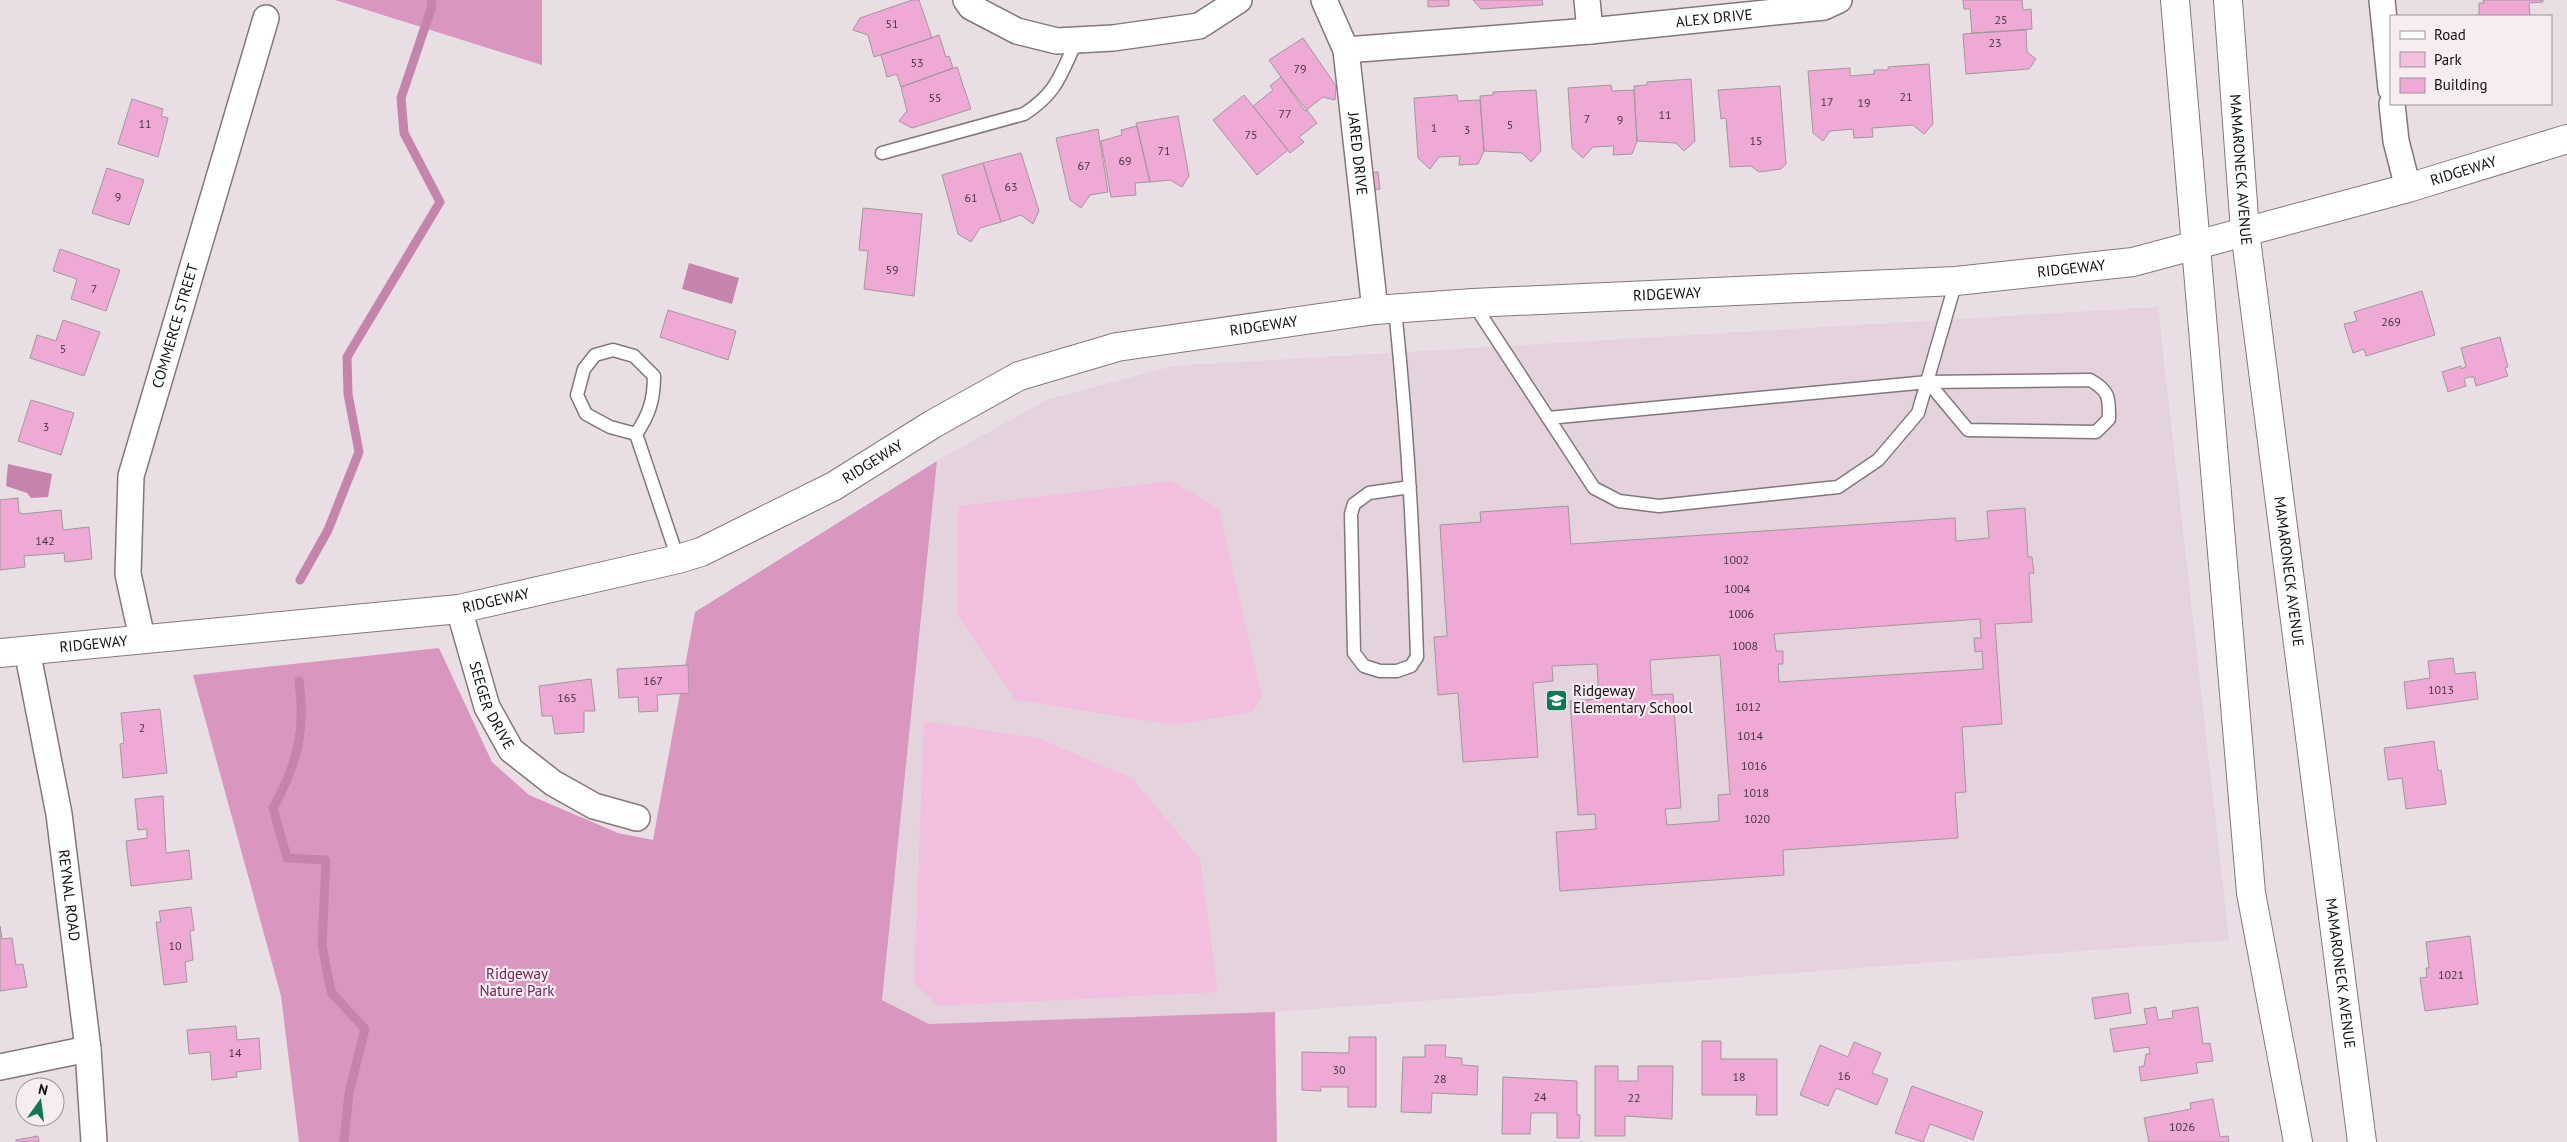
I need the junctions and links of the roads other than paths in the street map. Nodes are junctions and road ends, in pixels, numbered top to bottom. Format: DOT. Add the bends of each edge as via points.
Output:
graph roads {
  1 [pos="966,0"];
  2 [pos="1239,0"];
  3 [pos="1324,0"];
  4 [pos="1587,0"];
  5 [pos="1839,0"];
  6 [pos="2175,0"];
  7 [pos="2228,0"];
  8 [pos="2382,0"];
  9 [pos="266,18"];
  10 [pos="1590,31"];
  11 [pos="1077,40"];
  12 [pos="1346,50"];
  13 [pos="2390,79"];
  14 [pos="2392,105"];
  15 [pos="2567,139"];
  16 [pos="882,153"];
  17 [pos="2408,188"];
  18 [pos="2245,231"];
  19 [pos="2194,246"];
  20 [pos="1956,281"];
  21 [pos="1472,302"];
  22 [pos="1385,309"];
  23 [pos="1928,382"];
  24 [pos="1548,418"];
  25 [pos="636,434"];
  26 [pos="1410,487"];
  27 [pos="678,559"];
  28 [pos="459,609"];
  29 [pos="142,638"];
  30 [pos="27,650"];
  31 [pos="0,653"];
  32 [pos="637,818"];
  33 [pos="88,1049"];
  34 [pos="0,1067"];
  35 [pos="94,1142"];
  36 [pos="2298,1142"];
  37 [pos="2362,1142"];
  1 -- 11 [label="street" via="970,7 1017,31 1057,41"];
  2 -- 11 [label="street" via="1199,26"];
  3 -- 12 [label="street, JARED DRIVE"];
  4 -- 10 [label="street"];
  5 -- 10 [label="street, ALEX DRIVE" via="1824,7"];
  6 -- 19 [label="street"];
  7 -- 18 [label="street, MAMARONECK AVENUE"];
  8 -- 13 [label="street"];
  9 -- 29 [label="street, COMMERCE STREET" via="131,476 128,574"];
  10 -- 12 [label="street, ALEX DRIVE"];
  11 -- 16 [label="lane" via="1054,90 1024,114"];
  12 -- 22 [label="street, JARED DRIVE"];
  14 -- 17 [label="street" via="2396,141"];
  15 -- 17 [label="street, RIDGEWAY"];
  17 -- 18 [label="street, RIDGEWAY"];
  18 -- 19 [label="street, RIDGEWAY"];
  18 -- 37 [label="street, MAMARONECK AVENUE"];
  19 -- 20 [label="street, RIDGEWAY" via="2132,262"];
  19 -- 36 [label="street" via="2252,892"];
  20 -- 21 [label="street, RIDGEWAY"];
  20 -- 23 [label="lane"];
  21 -- 22 [label="street, RIDGEWAY"];
  21 -- 24 [label="lane"];
  22 -- 26 [label="lane" via="1405,403"];
  22 -- 27 [label="street, RIDGEWAY" via="1118,347 1019,376 933,424 834,486 701,552"];
  23 -- 23 [label="lane" via="2090,380 2101,386 2109,397 2109,419 2096,432 1968,430"];
  23 -- 24 [label="lane"];
  23 -- 24 [label="lane" via="1918,412 1878,460 1838,487 1659,506 1619,501 1594,488"];
  25 -- 25 [label="lane" via="610,427 586,414 577,395 584,369 595,355 613,350 634,356 654,376 649,416"];
  25 -- 27 [label="lane"];
  26 -- 26 [label="lane" via="1417,657 1411,666 1397,671 1380,671 1364,666 1354,653 1351,514 1354,504 1369,494"];
  27 -- 28 [label="street, RIDGEWAY"];
  28 -- 29 [label="street, RIDGEWAY"];
  28 -- 32 [label="street, SEEGER DRIVE" via="487,707 512,750 553,783 594,806"];
  29 -- 30 [label="street, RIDGEWAY"];
  30 -- 31 [label="street, RIDGEWAY"];
  30 -- 33 [label="street, REYNAL ROAD" via="59,814"];
  33 -- 34 [label="street"];
  33 -- 35 [label="street, REYNAL ROAD"];
}
